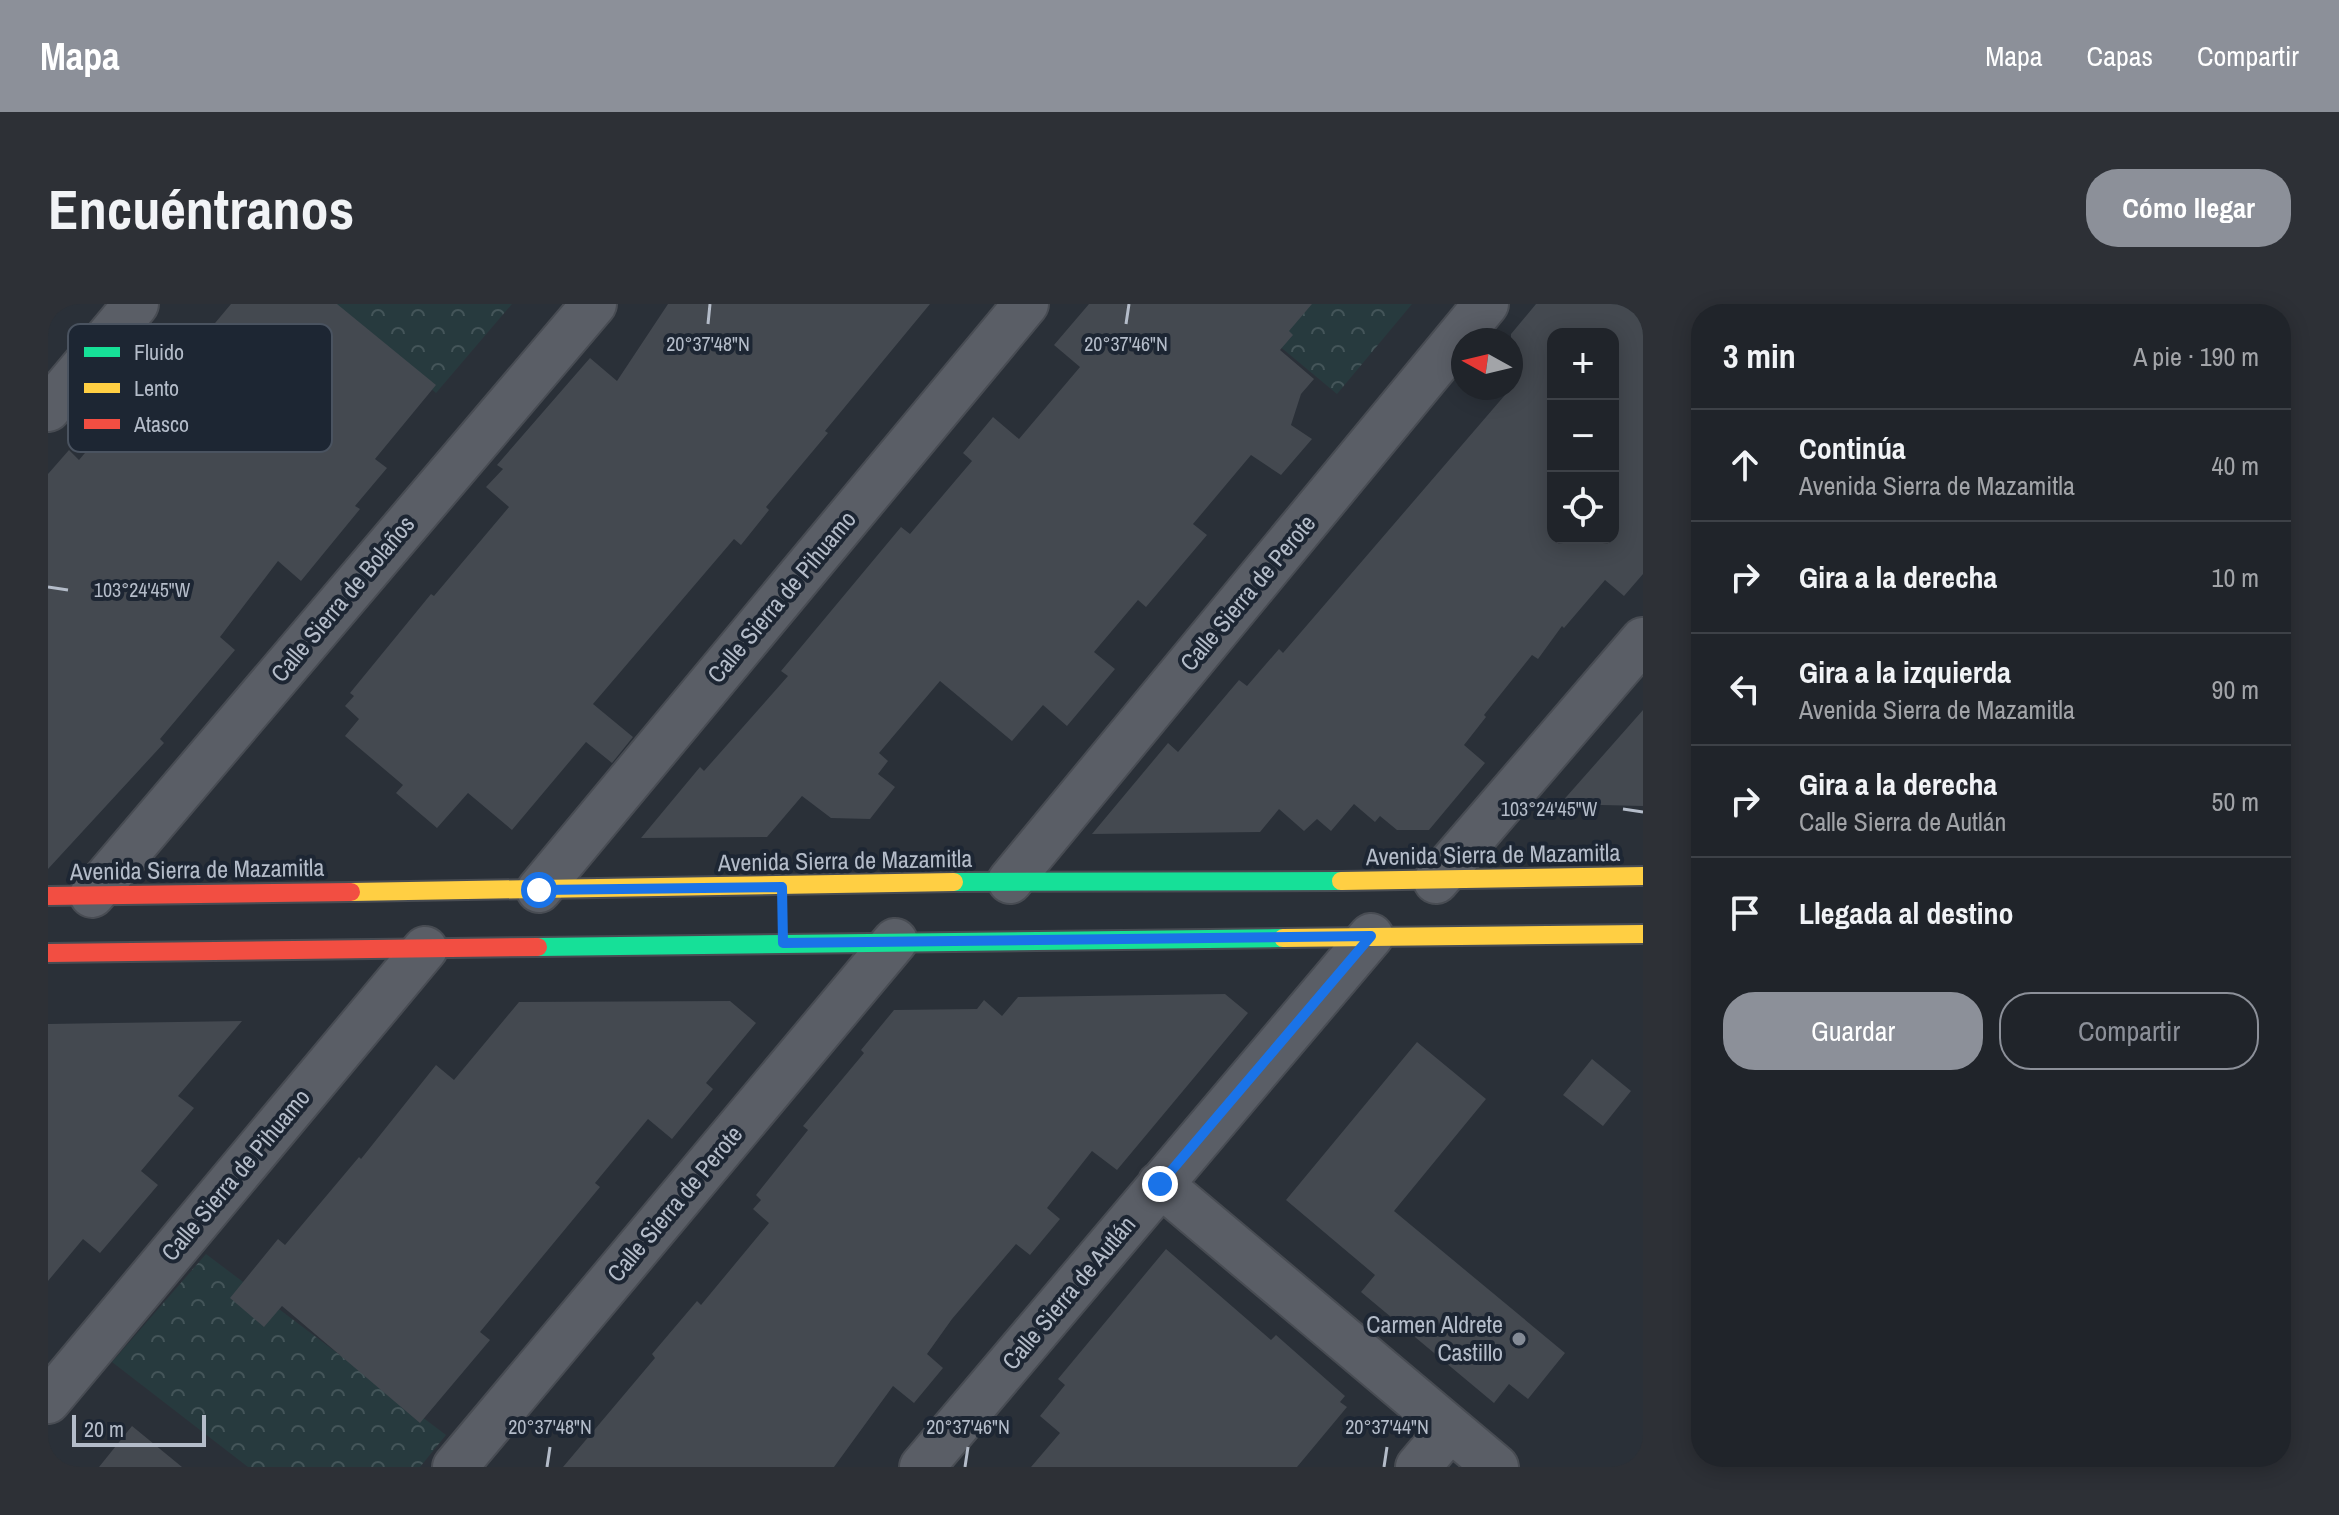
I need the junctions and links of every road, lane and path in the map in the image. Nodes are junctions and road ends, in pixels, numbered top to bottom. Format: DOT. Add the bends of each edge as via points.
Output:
graph roads {
  1 [pos="136,304"];
  2 [pos="594,304"];
  3 [pos="1026,304"];
  4 [pos="1486,304"];
  5 [pos="119,324"];
  6 [pos="68,385"];
  7 [pos="48,409"];
  8 [pos="1643,640"];
  9 [pos="1643,876"];
  10 [pos="1010,881"];
  11 [pos="1436,881"];
  12 [pos="539,890"];
  13 [pos="92,895"];
  14 [pos="48,896"];
  15 [pos="1643,934"];
  16 [pos="1371,936"];
  17 [pos="895,941"];
  18 [pos="425,949"];
  19 [pos="48,953"];
  20 [pos="1160,1184"];
  21 [pos="48,1401"];
  22 [pos="1450,1429"];
  23 [pos="455,1467"];
  24 [pos="922,1467"];
  25 [pos="1418,1467"];
  26 [pos="1496,1467"];
  1 -- 5 [label="street"];
  2 -- 13 [label="street, Calle Sierra de Bolaños"];
  3 -- 12 [label="street, Calle Sierra de Pihuamo"];
  4 -- 10 [label="street, Calle Sierra de Perote"];
  6 -- 7 [label="street"];
  8 -- 11 [label="street"];
  9 -- 11 [label="street, Avenida Sierra de Mazamitla"];
  10 -- 11 [label="street, Avenida Sierra de Mazamitla"];
  10 -- 12 [label="street, Avenida Sierra de Mazamitla" via="782,894"];
  12 -- 13 [label="street, Avenida Sierra de Mazamitla"];
  13 -- 14 [label="street, Avenida Sierra de Mazamitla"];
  15 -- 16 [label="street"];
  16 -- 17 [label="street"];
  16 -- 20 [label="street, Calle Sierra de Autlán"];
  17 -- 18 [label="street" via="783,936"];
  17 -- 23 [label="street, Calle Sierra de Perote"];
  18 -- 19 [label="street"];
  18 -- 21 [label="street, Calle Sierra de Pihuamo"];
  20 -- 22 [label="street"];
  20 -- 24 [label="street, Calle Sierra de Autlán"];
  22 -- 25 [label="street"];
  22 -- 26 [label="street"];
}
